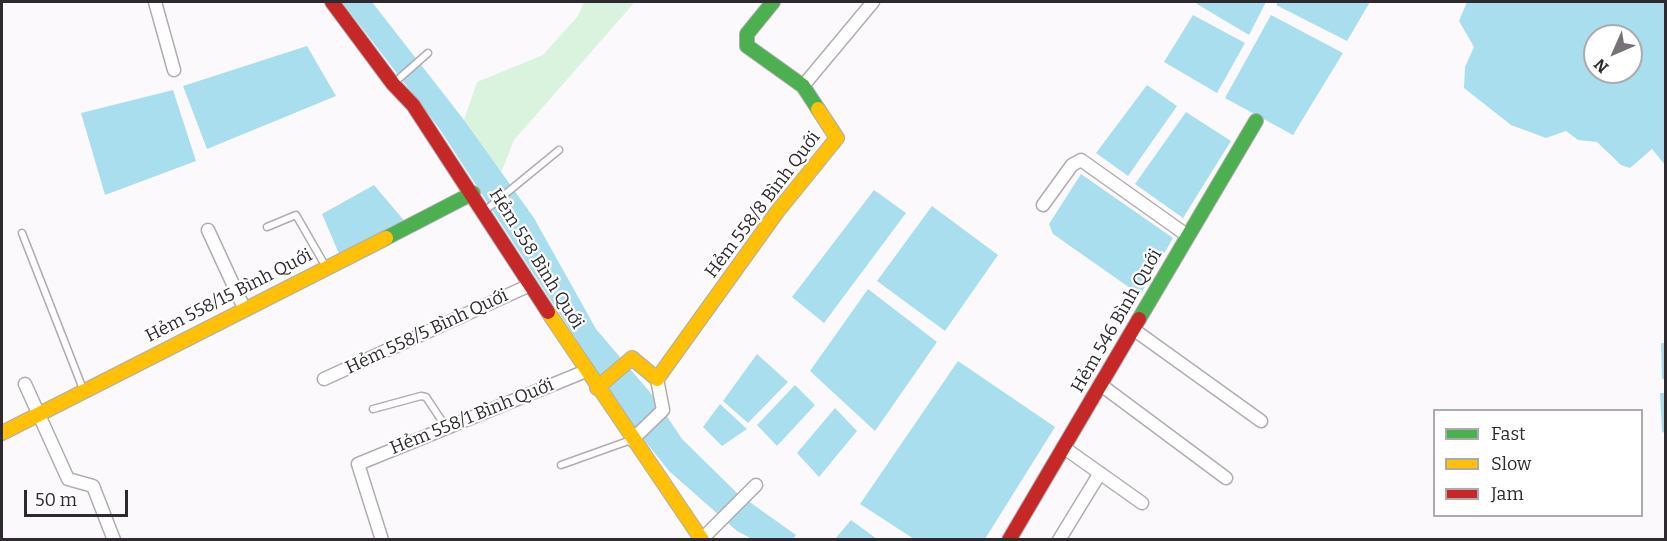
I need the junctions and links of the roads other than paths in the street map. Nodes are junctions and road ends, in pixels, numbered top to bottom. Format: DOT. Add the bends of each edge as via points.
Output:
graph roads {
  1 [pos="155,2"];
  2 [pos="332,2"];
  3 [pos="773,2"];
  4 [pos="873,2"];
  5 [pos="428,53"];
  6 [pos="174,70"];
  7 [pos="393,84"];
  8 [pos="803,86"];
  9 [pos="1256,121"];
  10 [pos="559,150"];
  11 [pos="473,193"];
  12 [pos="1043,205"];
  13 [pos="486,210"];
  14 [pos="267,227"];
  15 [pos="208,230"];
  16 [pos="22,232"];
  17 [pos="1188,236"];
  18 [pos="326,267"];
  19 [pos="530,285"];
  20 [pos="244,308"];
  21 [pos="1133,329"];
  22 [pos="586,371"];
  23 [pos="324,379"];
  24 [pos="657,379"];
  25 [pos="25,384"];
  26 [pos="1101,385"];
  27 [pos="600,386"];
  28 [pos="84,389"];
  29 [pos="373,408"];
  30 [pos="37,413"];
  31 [pos="1261,421"];
  32 [pos="446,427"];
  33 [pos="2,433"];
  34 [pos="634,438"];
  35 [pos="1064,447"];
  36 [pos="561,465"];
  37 [pos="1100,473"];
  38 [pos="1226,478"];
  39 [pos="756,484"];
  40 [pos="1142,503"];
  41 [pos="702,539"];
  42 [pos="114,540"];
  43 [pos="382,540"];
  44 [pos="1009,540"];
  45 [pos="1059,540"];
  1 -- 6 [label="street"];
  2 -- 7 [label="street, Hẻm 558 Bình Quới"];
  3 -- 8 [label="street, Hẻm 558/8 Bình Quới" via="747,34 747,46"];
  4 -- 8 [label="street"];
  5 -- 7 [label="lane"];
  7 -- 11 [label="street, Hẻm 558 Bình Quới" via="413,105"];
  8 -- 24 [label="street, Hẻm 558/8 Bình Quới" via="841,134 777,213"];
  9 -- 17 [label="street, Hẻm 546 Bình Quới"];
  10 -- 13 [label="lane"];
  11 -- 13 [label="street, Hẻm 558 Bình Quới"];
  11 -- 18 [label="street, Hẻm 558/15 Bình Quới"];
  12 -- 17 [label="street" via="1072,165 1081,160"];
  13 -- 19 [label="street, Hẻm 558 Bình Quới"];
  14 -- 18 [label="lane" via="296,215"];
  15 -- 20 [label="street"];
  16 -- 28 [label="lane"];
  17 -- 21 [label="street, Hẻm 546 Bình Quới"];
  18 -- 20 [label="street, Hẻm 558/15 Bình Quới"];
  19 -- 22 [label="street, Hẻm 558 Bình Quới"];
  19 -- 23 [label="street, Hẻm 558/5 Bình Quới"];
  20 -- 28 [label="street, Hẻm 558/15 Bình Quới"];
  21 -- 26 [label="street, Hẻm 546 Bình Quới"];
  21 -- 31 [label="street"];
  22 -- 27 [label="street, Hẻm 558 Bình Quới"];
  22 -- 32 [label="street, Hẻm 558/1 Bình Quới"];
  24 -- 27 [label="street" via="632,358"];
  24 -- 34 [label="street" via="662,411"];
  25 -- 30 [label="street"];
  26 -- 35 [label="street, Hẻm 546 Bình Quới"];
  26 -- 38 [label="street"];
  27 -- 34 [label="street, Hẻm 558 Bình Quới"];
  28 -- 30 [label="street, Hẻm 558/15 Bình Quới"];
  29 -- 32 [label="lane" via="426,397"];
  30 -- 33 [label="street, Hẻm 558/15 Bình Quới"];
  30 -- 42 [label="street" via="68,479 93,486"];
  32 -- 43 [label="street, Hẻm 558/1 Bình Quới" via="358,464"];
  34 -- 36 [label="lane"];
  34 -- 41 [label="street, Hẻm 558 Bình Quới"];
  35 -- 37 [label="street"];
  35 -- 44 [label="street, Hẻm 546 Bình Quới"];
  37 -- 40 [label="street"];
  37 -- 45 [label="street"];
  39 -- 41 [label="street"];
}
